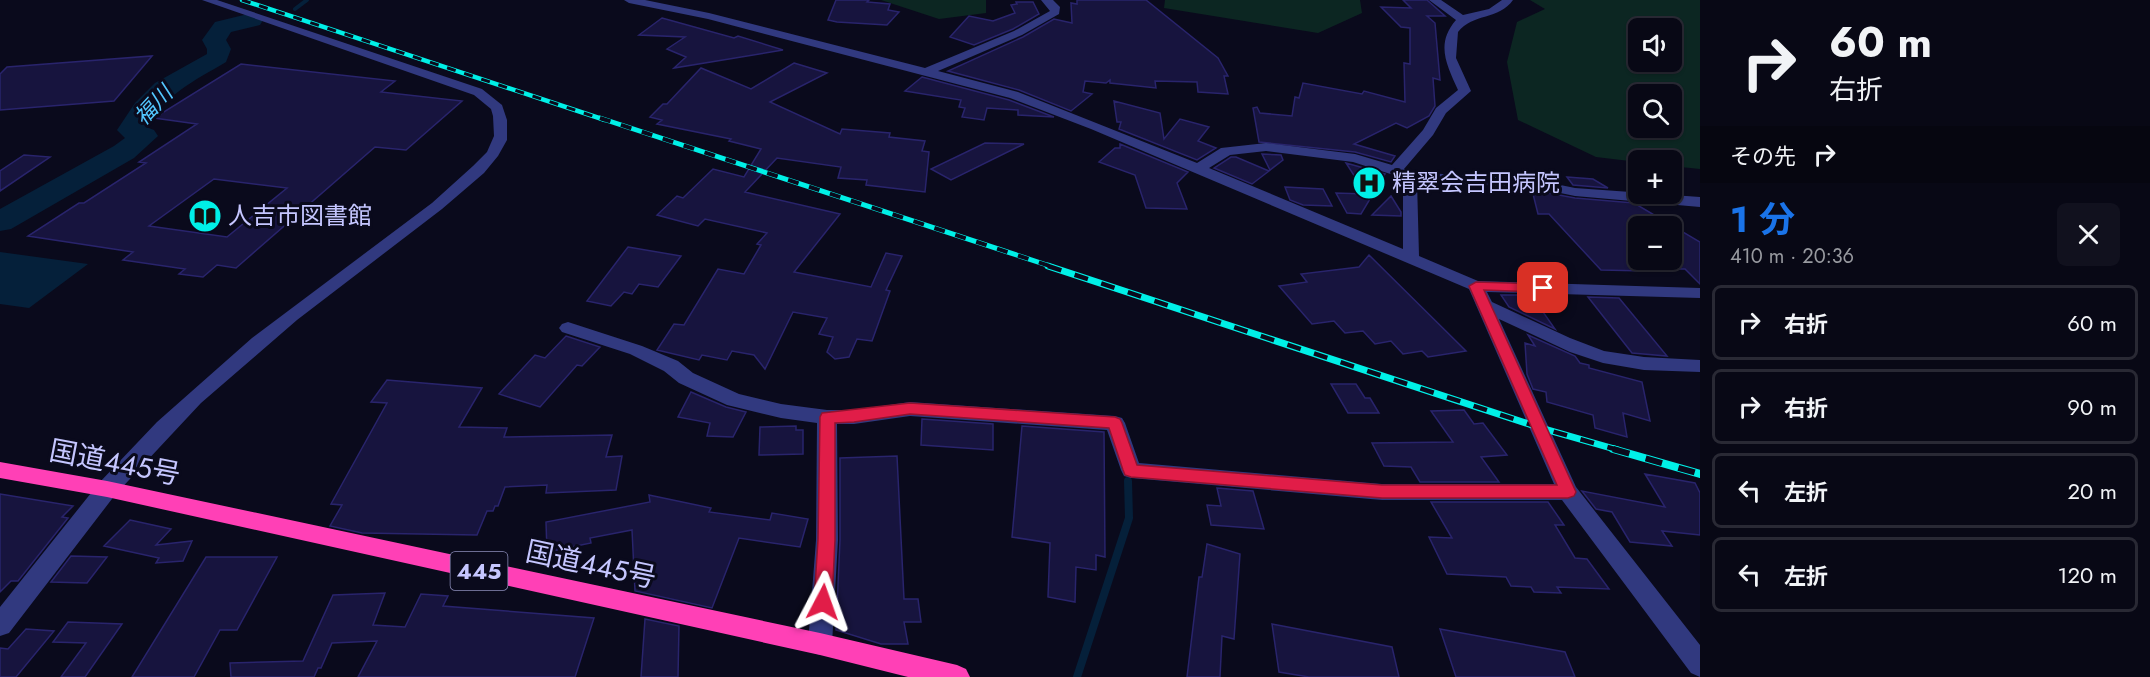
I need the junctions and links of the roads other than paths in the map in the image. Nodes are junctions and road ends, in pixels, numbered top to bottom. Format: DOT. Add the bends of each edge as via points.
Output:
graph roads {
  1 [pos="207,0"];
  2 [pos="629,0"];
  3 [pos="1046,0"];
  4 [pos="1434,0"];
  5 [pos="1508,0"];
  6 [pos="1462,20"];
  7 [pos="926,72"];
  8 [pos="1197,170"];
  9 [pos="1403,173"];
  10 [pos="1700,202"];
  11 [pos="1411,258"];
  12 [pos="1476,286"];
  13 [pos="1700,293"];
  14 [pos="1484,306"];
  15 [pos="568,328"];
  16 [pos="1700,366"];
  17 [pos="828,417"];
  18 [pos="0,470"];
  19 [pos="107,489"];
  20 [pos="1568,492"];
  21 [pos="0,625"];
  22 [pos="820,644"];
  23 [pos="1700,665"];
  24 [pos="957,677"];
  1 -- 19 [label="street" via="478,92 497,108 500,140 494,152 461,185 233,364 181,411"];
  2 -- 7 [label="street" via="709,16"];
  3 -- 7 [label="street" via="1055,12 1018,33"];
  4 -- 6 [label="street"];
  5 -- 6 [label="street" via="1486,14"];
  6 -- 9 [label="street" via="1452,31 1450,58 1466,91 1441,111"];
  7 -- 8 [label="street" via="1014,95"];
  8 -- 9 [label="street" via="1226,151 1266,147 1355,158"];
  8 -- 11 [label="street"];
  9 -- 10 [label="street"];
  9 -- 11 [label="street"];
  11 -- 12 [label="street"];
  12 -- 13 [label="street"];
  12 -- 14 [label="street"];
  14 -- 16 [label="street" via="1591,353 1619,360"];
  14 -- 20 [label="street"];
  15 -- 17 [label="street" via="636,350 734,400"];
  17 -- 20 [label="street" via="910,409 1115,423 1131,470 1382,492"];
  17 -- 22 [label="street" via="827,540"];
  18 -- 19 [label="highway, 国道445号 / 445"];
  19 -- 21 [label="street"];
  19 -- 22 [label="highway, 国道445号 / 445"];
  20 -- 23 [label="street"];
  22 -- 24 [label="highway, 国道445号 / 445"];
}
